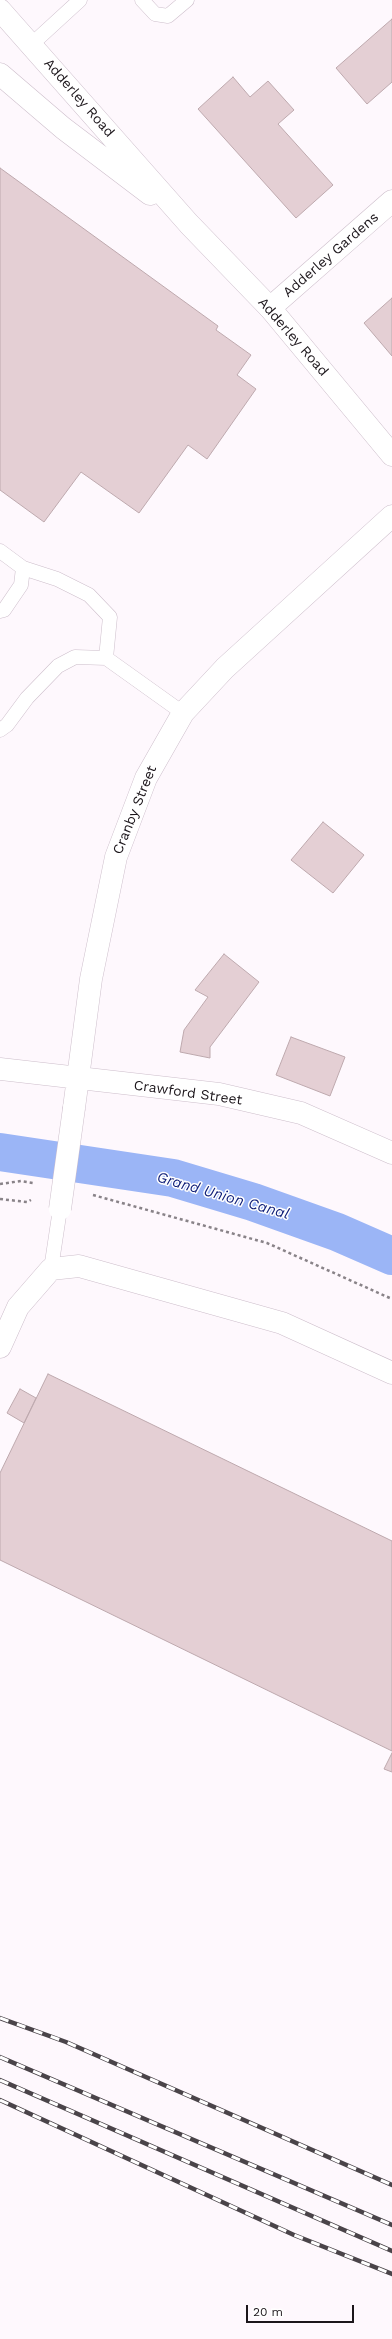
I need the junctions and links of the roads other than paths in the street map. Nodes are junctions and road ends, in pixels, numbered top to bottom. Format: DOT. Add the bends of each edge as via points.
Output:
graph roads {
  1 [pos="80,0"];
  2 [pos="142,0"];
  3 [pos="187,0"];
  4 [pos="0,10"];
  5 [pos="32,44"];
  6 [pos="0,74"];
  7 [pos="392,202"];
  8 [pos="189,224"];
  9 [pos="270,308"];
  10 [pos="392,455"];
  11 [pos="392,516"];
  12 [pos="0,551"];
  13 [pos="23,568"];
  14 [pos="0,611"];
  15 [pos="106,658"];
  16 [pos="183,713"];
  17 [pos="0,730"];
  18 [pos="0,1069"];
  19 [pos="77,1079"];
  20 [pos="392,1153"];
  21 [pos="60,1209"];
  22 [pos="51,1269"];
  23 [pos="0,1347"];
  24 [pos="392,1373"];
  1 -- 5 [label="lane"];
  2 -- 3 [label="lane" via="155,14 168,16"];
  4 -- 5 [label="street, Adderley Road"];
  5 -- 8 [label="street, Adderley Road"];
  6 -- 8 [label="street, Adderley Road" via="64,128"];
  7 -- 9 [label="street, Adderley Gardens"];
  8 -- 9 [label="street, Adderley Road"];
  9 -- 10 [label="street, Adderley Road"];
  11 -- 16 [label="street, Cranby Street" via="225,668"];
  12 -- 13 [label="lane"];
  13 -- 14 [label="lane" via="21,585 4,610"];
  13 -- 15 [label="lane" via="57,579 89,595 110,617"];
  15 -- 16 [label="lane"];
  15 -- 17 [label="lane" via="75,657 58,666 26,698 7,725"];
  16 -- 19 [label="street, Cranby Street" via="146,778 116,857 91,979"];
  18 -- 19 [label="street, Crawford Street"];
  19 -- 20 [label="street, Crawford Street" via="219,1094 286,1109 301,1113"];
  19 -- 21 [label="street, Cranby Street, bridge"];
  21 -- 22 [label="lane"];
  22 -- 23 [label="street" via="18,1307"];
  22 -- 24 [label="street" via="79,1266 282,1323"];
}
